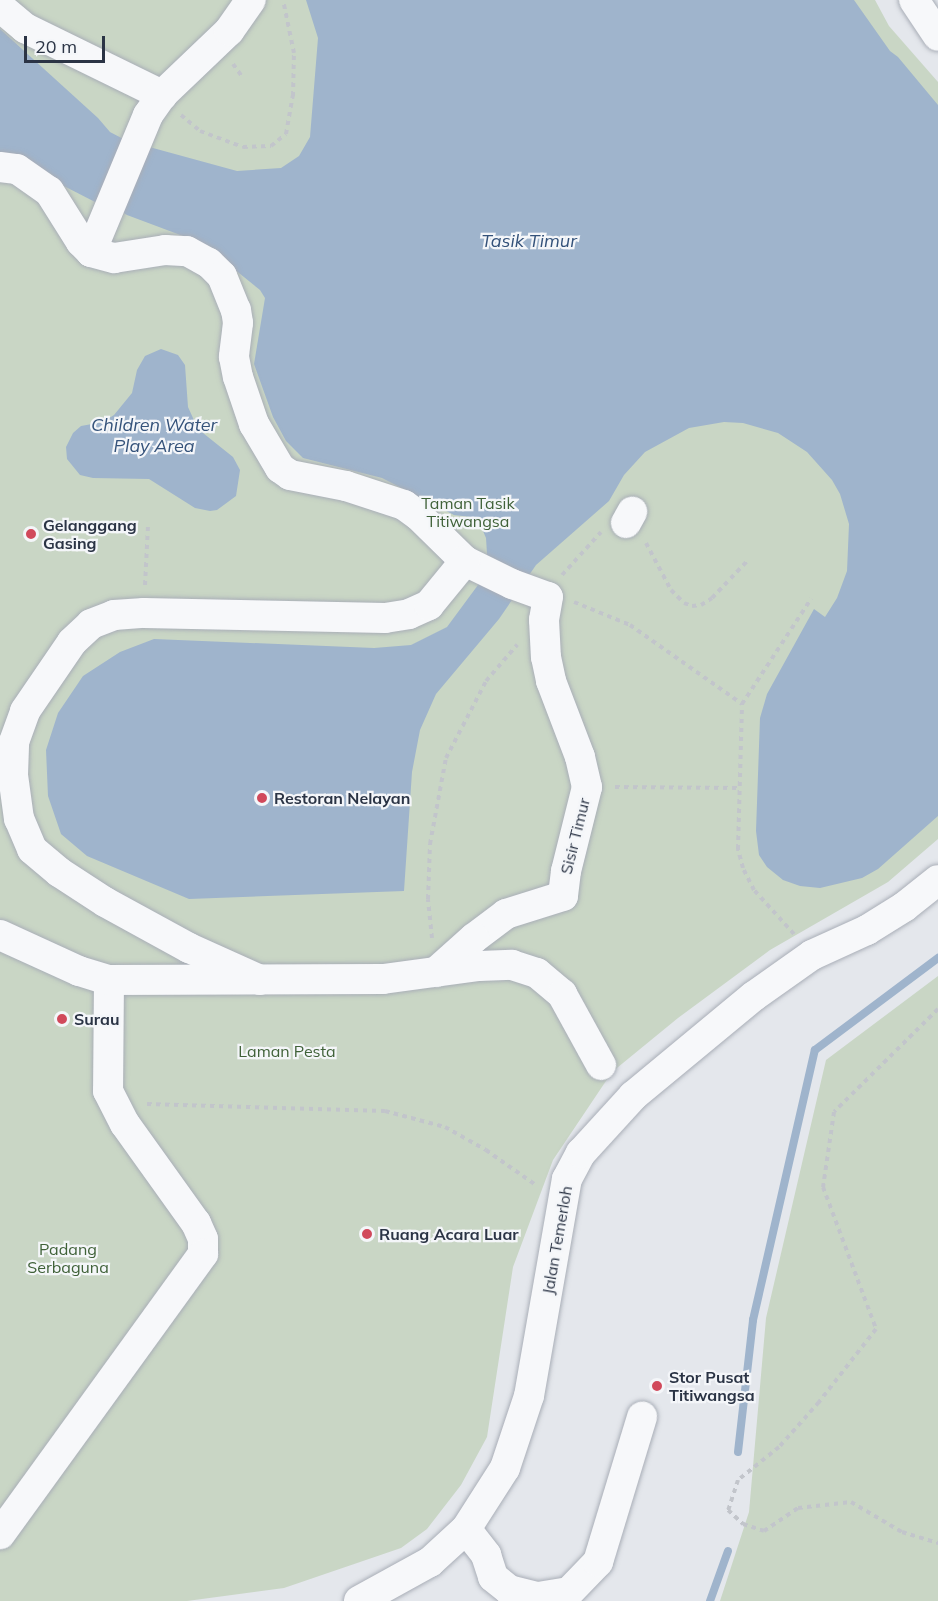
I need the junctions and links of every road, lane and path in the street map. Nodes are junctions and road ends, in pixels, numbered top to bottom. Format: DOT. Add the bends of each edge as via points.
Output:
graph roads {
  1 [pos="251,0"];
  2 [pos="283,0"];
  3 [pos="914,0"];
  4 [pos="0,7"];
  5 [pos="938,36"];
  6 [pos="162,95"];
  7 [pos="0,167"];
  8 [pos="91,252"];
  9 [pos="148,526"];
  10 [pos="748,560"];
  11 [pos="465,561"];
  12 [pos="811,599"];
  13 [pos="546,608"];
  14 [pos="144,613"];
  15 [pos="741,704"];
  16 [pos="587,787"];
  17 [pos="740,788"];
  18 [pos="938,880"];
  19 [pos="0,935"];
  20 [pos="812,955"];
  21 [pos="436,972"];
  22 [pos="108,980"];
  23 [pos="260,980"];
  24 [pos="938,1009"];
  25 [pos="601,1065"];
  26 [pos="113,1103"];
  27 [pos="553,1180"];
  28 [pos="642,1418"];
  29 [pos="466,1529"];
  30 [pos="0,1534"];
  31 [pos="938,1544"];
  32 [pos="360,1601"];
  1 -- 6 [label="street" via="230,31"];
  2 -- 6 [label="path" via="294,68 290,123 279,141 259,148 216,139 187,122"];
  3 -- 5 [label="street"];
  4 -- 6 [label="street" via="25,28"];
  6 -- 8 [label="street" via="140,130"];
  7 -- 8 [label="street" via="17,170 49,190"];
  8 -- 11 [label="street" via="114,258 175,250 198,255 209,263 222,276 236,310 234,357 242,392 258,432 280,468 290,475 354,488 404,505"];
  9 -- 14 [label="path"];
  10 -- 13 [label="path" via="712,598 692,606 671,590 629,517 610,526 566,569"];
  11 -- 13 [label="street" via="512,584"];
  11 -- 14 [label="street" via="429,604 409,614 385,618"];
  12 -- 15 [label="path"];
  13 -- 15 [label="path" via="572,601 630,625"];
  13 -- 16 [label="street, Sisir Timur" via="543,642 551,681 580,757"];
  13 -- 21 [label="path" via="486,681 446,758 429,855 428,899"];
  14 -- 23 [label="street" via="114,615 91,624 72,642 25,711 14,742 13,775 19,819 32,849 59,872 181,944"];
  15 -- 17 [label="path"];
  16 -- 17 [label="path"];
  16 -- 21 [label="street, Sisir Timur" via="562,896 506,914"];
  17 -- 20 [label="path" via="738,849 743,868 759,897"];
  18 -- 20 [label="street, Jalan Temerloh" via="867,930"];
  19 -- 22 [label="street"];
  20 -- 27 [label="street, Jalan Temerloh" via="754,996 633,1096"];
  21 -- 23 [label="street" via="383,979"];
  21 -- 25 [label="street" via="512,965 537,973 562,994"];
  22 -- 23 [label="street"];
  22 -- 26 [label="street" via="108,1091"];
  24 -- 31 [label="path" via="834,1112 823,1187 876,1329 778,1447 738,1480 728,1510 743,1524 764,1531 798,1508 851,1502 902,1532"];
  26 -- 27 [label="path" via="385,1111 445,1127"];
  26 -- 30 [label="street" via="196,1223 203,1239 203,1254"];
  27 -- 29 [label="street, Jalan Temerloh" via="529,1396 505,1468"];
  28 -- 29 [label="street" via="598,1562 569,1592 538,1597 509,1590 493,1577 486,1555"];
  29 -- 32 [label="street, Jalan Temerloh" via="430,1563"];
}
